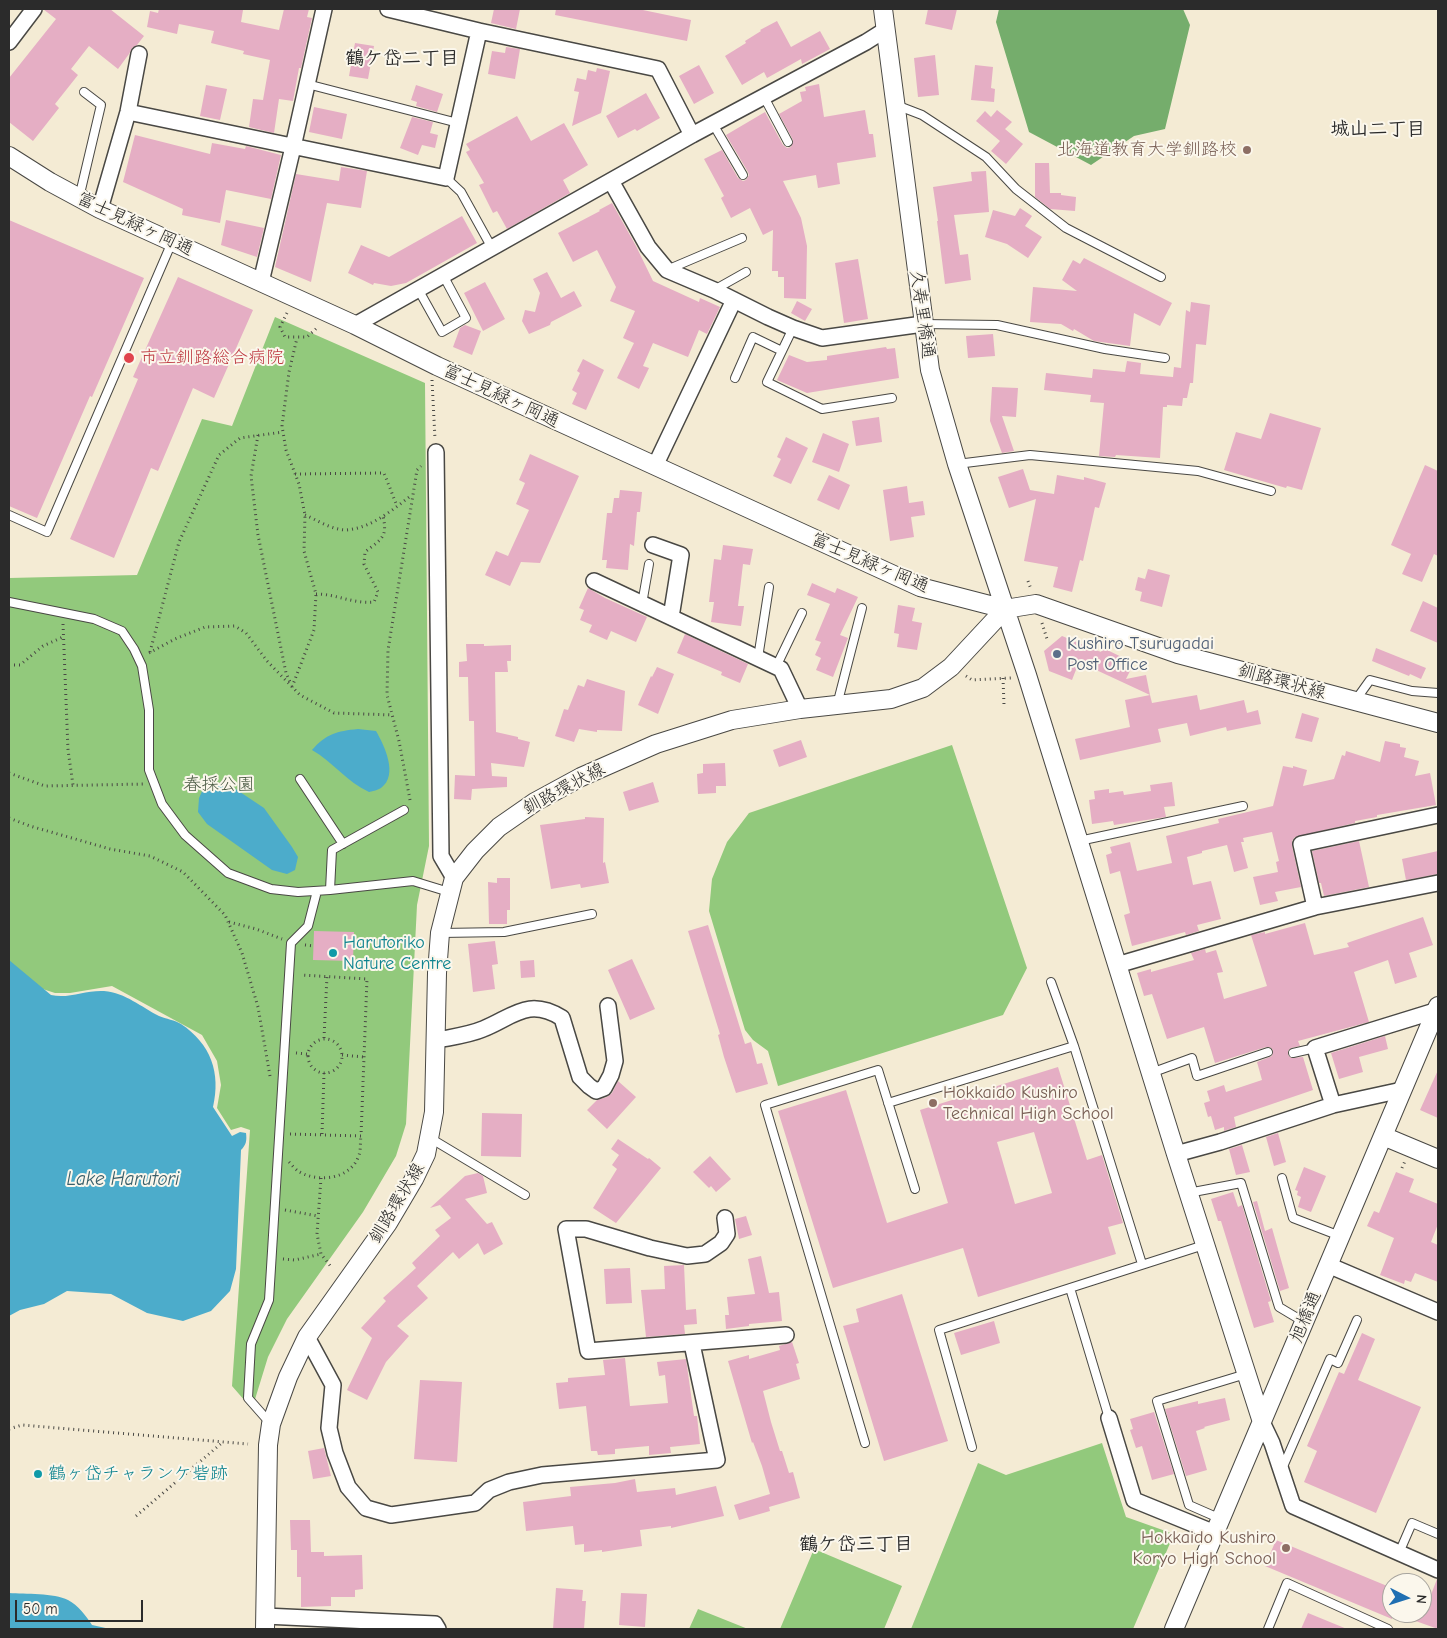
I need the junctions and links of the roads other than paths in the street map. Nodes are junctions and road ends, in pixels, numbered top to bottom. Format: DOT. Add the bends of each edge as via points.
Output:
graph roads {
  1 [pos="34,9"];
  2 [pos="324,9"];
  3 [pos="388,9"];
  4 [pos="883,9"];
  5 [pos="885,30"];
  6 [pos="479,31"];
  7 [pos="9,42"];
  8 [pos="139,54"];
  9 [pos="307,84"];
  10 [pos="84,92"];
  11 [pos="764,97"];
  12 [pos="896,105"];
  13 [pos="128,112"];
  14 [pos="458,123"];
  15 [pos="713,124"];
  16 [pos="692,135"];
  17 [pos="788,142"];
  18 [pos="293,147"];
  19 [pos="9,156"];
  20 [pos="744,175"];
  21 [pos="446,178"];
  22 [pos="611,181"];
  23 [pos="79,198"];
  24 [pos="100,209"];
  25 [pos="742,238"];
  26 [pos="172,242"];
  27 [pos="492,248"];
  28 [pos="667,270"];
  29 [pos="746,272"];
  30 [pos="443,275"];
  31 [pos="1160,277"];
  32 [pos="261,282"];
  33 [pos="418,289"];
  34 [pos="714,290"];
  35 [pos="734,300"];
  36 [pos="923,324"];
  37 [pos="355,325"];
  38 [pos="793,328"];
  39 [pos="782,351"];
  40 [pos="1165,358"];
  41 [pos="736,378"];
  42 [pos="892,398"];
  43 [pos="436,452"];
  44 [pos="957,464"];
  45 [pos="655,466"];
  46 [pos="1271,491"];
  47 [pos="9,515"];
  48 [pos="654,545"];
  49 [pos="649,564"];
  50 [pos="594,581"];
  51 [pos="770,587"];
  52 [pos="9,602"];
  53 [pos="642,605"];
  54 [pos="862,608"];
  55 [pos="1005,609"];
  56 [pos="802,613"];
  57 [pos="670,618"];
  58 [pos="758,658"];
  59 [pos="776,667"];
  60 [pos="1438,693"];
  61 [pos="1355,701"];
  62 [pos="836,705"];
  63 [pos="800,709"];
  64 [pos="1438,724"];
  65 [pos="300,779"];
  66 [pos="1243,806"];
  67 [pos="404,810"];
  68 [pos="1438,815"];
  69 [pos="1080,841"];
  70 [pos="343,844"];
  71 [pos="1438,883"];
  72 [pos="452,885"];
  73 [pos="330,890"];
  74 [pos="318,891"];
  75 [pos="1315,907"];
  76 [pos="592,914"];
  77 [pos="440,933"];
  78 [pos="1117,965"];
  79 [pos="1051,982"];
  80 [pos="608,1006"];
  81 [pos="1438,1009"];
  82 [pos="437,1040"];
  83 [pos="1074,1046"];
  84 [pos="1315,1048"];
  85 [pos="1268,1052"];
  86 [pos="1293,1053"];
  87 [pos="1151,1072"];
  88 [pos="1402,1090"];
  89 [pos="888,1103"];
  90 [pos="1333,1105"];
  91 [pos="1382,1136"];
  92 [pos="430,1138"];
  93 [pos="1176,1154"];
  94 [pos="1438,1159"];
  95 [pos="1282,1178"];
  96 [pos="914,1189"];
  97 [pos="1188,1193"];
  98 [pos="525,1195"];
  99 [pos="725,1218"];
  100 [pos="1340,1236"];
  101 [pos="1204,1245"];
  102 [pos="1142,1264"];
  103 [pos="1328,1265"];
  104 [pos="1070,1288"];
  105 [pos="1438,1312"];
  106 [pos="1357,1320"];
  107 [pos="1304,1322"];
  108 [pos="786,1335"];
  109 [pos="307,1337"];
  110 [pos="692,1344"];
  111 [pos="1246,1374"];
  112 [pos="1109,1418"];
  113 [pos="1262,1422"];
  114 [pos="271,1424"];
  115 [pos="866,1442"];
  116 [pos="972,1447"];
  117 [pos="1282,1471"];
  118 [pos="1218,1526"];
  119 [pos="1438,1534"];
  120 [pos="1400,1553"];
  121 [pos="1438,1570"];
  122 [pos="265,1623"];
  123 [pos="438,1629"];
  124 [pos="1174,1629"];
  125 [pos="1268,1629"];
  126 [pos="1388,1629"];
  1 -- 7 [label="street"];
  2 -- 9 [label="street"];
  3 -- 6 [label="street"];
  4 -- 5 [label="street, 久寿里橋通"];
  5 -- 11 [label="street"];
  5 -- 12 [label="street, 久寿里橋通"];
  6 -- 14 [label="street"];
  6 -- 16 [label="street" via="658,69"];
  8 -- 13 [label="street"];
  9 -- 14 [label="lane"];
  9 -- 18 [label="street"];
  10 -- 23 [label="lane" via="101,105"];
  11 -- 15 [label="street"];
  11 -- 17 [label="lane"];
  12 -- 31 [label="lane" via="922,115 986,157 1016,189 1066,228"];
  12 -- 36 [label="street, 久寿里橋通"];
  13 -- 18 [label="street"];
  13 -- 24 [label="street"];
  14 -- 21 [label="street"];
  15 -- 16 [label="street"];
  15 -- 20 [label="lane"];
  16 -- 22 [label="street"];
  18 -- 21 [label="street"];
  18 -- 32 [label="street"];
  19 -- 23 [label="street, 富士見緑ヶ岡通"];
  21 -- 27 [label="lane" via="462,192"];
  22 -- 27 [label="street"];
  22 -- 28 [label="street" via="648,246"];
  23 -- 24 [label="street, 富士見緑ヶ岡通"];
  24 -- 26 [label="street, 富士見緑ヶ岡通"];
  25 -- 28 [label="lane"];
  26 -- 32 [label="street, 富士見緑ヶ岡通"];
  26 -- 47 [label="lane" via="47,532"];
  27 -- 30 [label="street"];
  28 -- 34 [label="street"];
  29 -- 34 [label="lane"];
  30 -- 33 [label="street"];
  30 -- 33 [label="lane" via="466,318 442,332"];
  32 -- 37 [label="street, 富士見緑ヶ岡通"];
  33 -- 37 [label="street"];
  34 -- 35 [label="street"];
  35 -- 38 [label="street"];
  35 -- 45 [label="street"];
  36 -- 38 [label="street" via="822,338"];
  36 -- 40 [label="lane" via="997,325 1105,349"];
  36 -- 44 [label="street, 久寿里橋通" via="930,370"];
  37 -- 45 [label="street, 富士見緑ヶ岡通"];
  38 -- 39 [label="lane"];
  39 -- 41 [label="lane" via="753,337"];
  39 -- 42 [label="lane" via="766,382 822,409"];
  43 -- 72 [label="street" via="441,856"];
  44 -- 46 [label="lane" via="1030,456 1198,472"];
  44 -- 55 [label="street, 久寿里橋通"];
  45 -- 55 [label="street, 富士見緑ヶ岡通" via="920,587"];
  48 -- 57 [label="street" via="681,555"];
  49 -- 53 [label="lane"];
  50 -- 53 [label="street"];
  51 -- 58 [label="lane"];
  52 -- 74 [label="lane" via="94,619 122,631 142,666 149,710 149,770 162,804 185,835 228,873 270,889"];
  53 -- 57 [label="street"];
  54 -- 62 [label="lane"];
  55 -- 61 [label="street, 釧路環状線" via="1036,604 1178,654"];
  55 -- 62 [label="street, 釧路環状線" via="951,667 923,688 891,699"];
  55 -- 69 [label="street, 久寿里橋通"];
  56 -- 59 [label="lane"];
  57 -- 58 [label="street"];
  58 -- 59 [label="street"];
  59 -- 63 [label="street" via="781,669"];
  60 -- 61 [label="lane" via="1412,691 1370,680"];
  61 -- 64 [label="street, 釧路環状線"];
  62 -- 63 [label="street, 釧路環状線"];
  63 -- 72 [label="street, 釧路環状線" via="732,720 656,744 581,777 535,802 499,827 475,851"];
  65 -- 70 [label="lane"];
  66 -- 69 [label="lane"];
  67 -- 70 [label="lane"];
  68 -- 75 [label="street" via="1302,844"];
  69 -- 78 [label="street, 久寿里橋通"];
  70 -- 73 [label="lane" via="332,850"];
  71 -- 75 [label="street"];
  72 -- 73 [label="lane" via="413,881"];
  72 -- 77 [label="street, 釧路環状線"];
  73 -- 74 [label="lane"];
  74 -- 114 [label="lane" via="308,926 291,943 268,1300 251,1344 248,1398"];
  75 -- 78 [label="street"];
  76 -- 77 [label="lane" via="504,932"];
  77 -- 82 [label="street, 釧路環状線"];
  78 -- 87 [label="street, 久寿里橋通"];
  79 -- 83 [label="lane"];
  80 -- 82 [label="street" via="615,1061 604,1088 596,1091 580,1077 562,1018 551,1011 534,1008 517,1011 482,1030"];
  81 -- 84 [label="street"];
  81 -- 88 [label="street, 旭橋通"];
  82 -- 92 [label="street, 釧路環状線"];
  83 -- 89 [label="lane"];
  83 -- 102 [label="lane"];
  84 -- 86 [label="lane"];
  84 -- 90 [label="street"];
  85 -- 87 [label="lane" via="1197,1076 1192,1058"];
  87 -- 93 [label="street, 久寿里橋通"];
  88 -- 90 [label="street"];
  88 -- 91 [label="street, 旭橋通"];
  89 -- 96 [label="lane"];
  89 -- 115 [label="lane" via="878,1070 765,1105"];
  90 -- 93 [label="street"];
  91 -- 94 [label="street"];
  91 -- 100 [label="street, 旭橋通"];
  92 -- 98 [label="lane"];
  92 -- 109 [label="street, 釧路環状線" via="414,1179 388,1223"];
  93 -- 97 [label="street, 久寿里橋通"];
  95 -- 100 [label="lane" via="1293,1218"];
  97 -- 101 [label="street, 久寿里橋通"];
  97 -- 107 [label="lane" via="1241,1183 1279,1307"];
  99 -- 110 [label="street" via="728,1234 722,1243 705,1254 687,1256 586,1229 566,1230 588,1351"];
  100 -- 103 [label="street, 旭橋通"];
  101 -- 102 [label="lane"];
  101 -- 111 [label="street, 久寿里橋通"];
  102 -- 104 [label="lane"];
  103 -- 105 [label="street"];
  103 -- 107 [label="street, 旭橋通"];
  104 -- 112 [label="lane"];
  104 -- 116 [label="lane" via="939,1330"];
  106 -- 117 [label="lane" via="1338,1363 1330,1359"];
  107 -- 113 [label="street, 旭橋通"];
  108 -- 110 [label="street"];
  109 -- 110 [label="street" via="333,1385 328,1428 348,1487 366,1508 391,1515 475,1503 489,1490 542,1475 717,1460"];
  109 -- 114 [label="street, 釧路環状線" via="288,1376"];
  111 -- 113 [label="street, 久寿里橋通"];
  111 -- 118 [label="lane" via="1157,1401 1189,1505"];
  112 -- 118 [label="street" via="1134,1500"];
  113 -- 117 [label="street"];
  113 -- 118 [label="street, 旭橋通"];
  114 -- 122 [label="street, 釧路環状線"];
  117 -- 120 [label="street" via="1293,1506"];
  118 -- 124 [label="street, 旭橋通"];
  119 -- 120 [label="lane" via="1412,1523"];
  120 -- 121 [label="street"];
  122 -- 123 [label="street" via="435,1624"];
  125 -- 126 [label="lane" via="1286,1583"];
}
